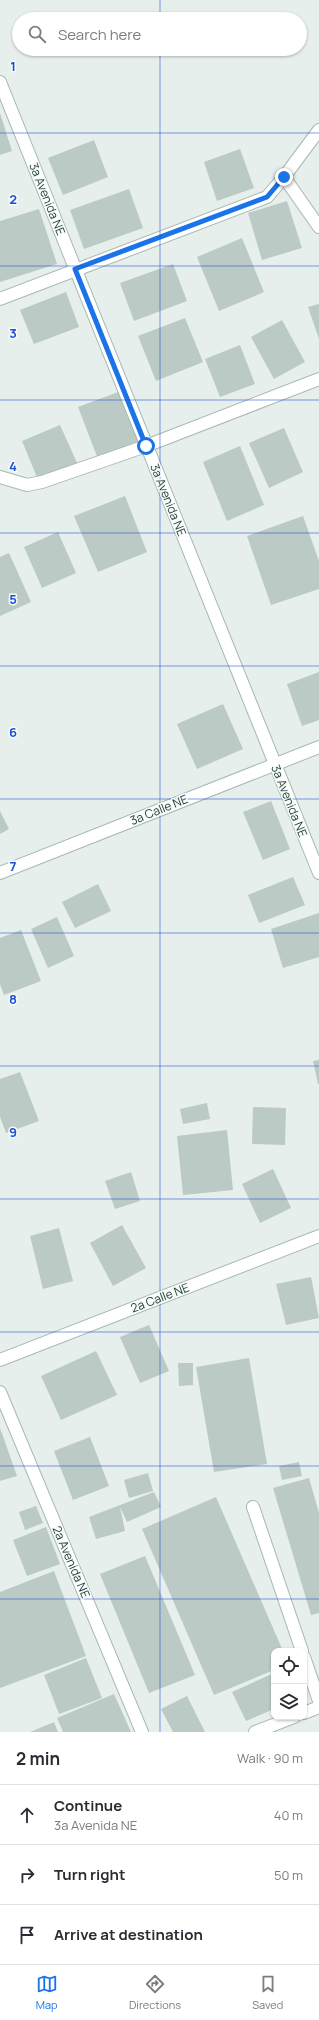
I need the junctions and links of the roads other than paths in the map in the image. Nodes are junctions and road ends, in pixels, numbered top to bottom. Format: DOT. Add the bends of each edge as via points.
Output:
graph roads {
  1 [pos="0,82"];
  2 [pos="319,130"];
  3 [pos="284,177"];
  4 [pos="319,227"];
  5 [pos="75,269"];
  6 [pos="0,299"];
  7 [pos="319,379"];
  8 [pos="146,446"];
  9 [pos="0,477"];
  10 [pos="319,747"];
  11 [pos="274,764"];
  12 [pos="0,873"];
  13 [pos="319,873"];
  14 [pos="319,1236"];
  15 [pos="0,1360"];
  16 [pos="0,1392"];
  17 [pos="253,1507"];
  18 [pos="301,1648"];
  19 [pos="307,1666"];
  20 [pos="319,1701"];
  21 [pos="319,1707"];
  22 [pos="307,1712"];
  23 [pos="286,1720"];
  24 [pos="142,1732"];
  25 [pos="255,1732"];
  1 -- 5 [label="street, 3a Avenida NE"];
  2 -- 3 [label="street"];
  3 -- 4 [label="street"];
  3 -- 5 [label="street" via="267,197"];
  5 -- 6 [label="street"];
  5 -- 8 [label="street, 3a Avenida NE"];
  7 -- 8 [label="street"];
  8 -- 9 [label="street" via="42,482 26,485"];
  8 -- 11 [label="street, 3a Avenida NE"];
  10 -- 11 [label="street, 3a Calle NE"];
  11 -- 12 [label="street, 3a Calle NE"];
  11 -- 13 [label="street, 3a Avenida NE"];
  14 -- 15 [label="street, 2a Calle NE"];
  16 -- 24 [label="street, 2a Avenida NE"];
  17 -- 18 [label="street"];
  19 -- 20 [label="street"];
  21 -- 22 [label="street"];
  23 -- 25 [label="street"];
}
